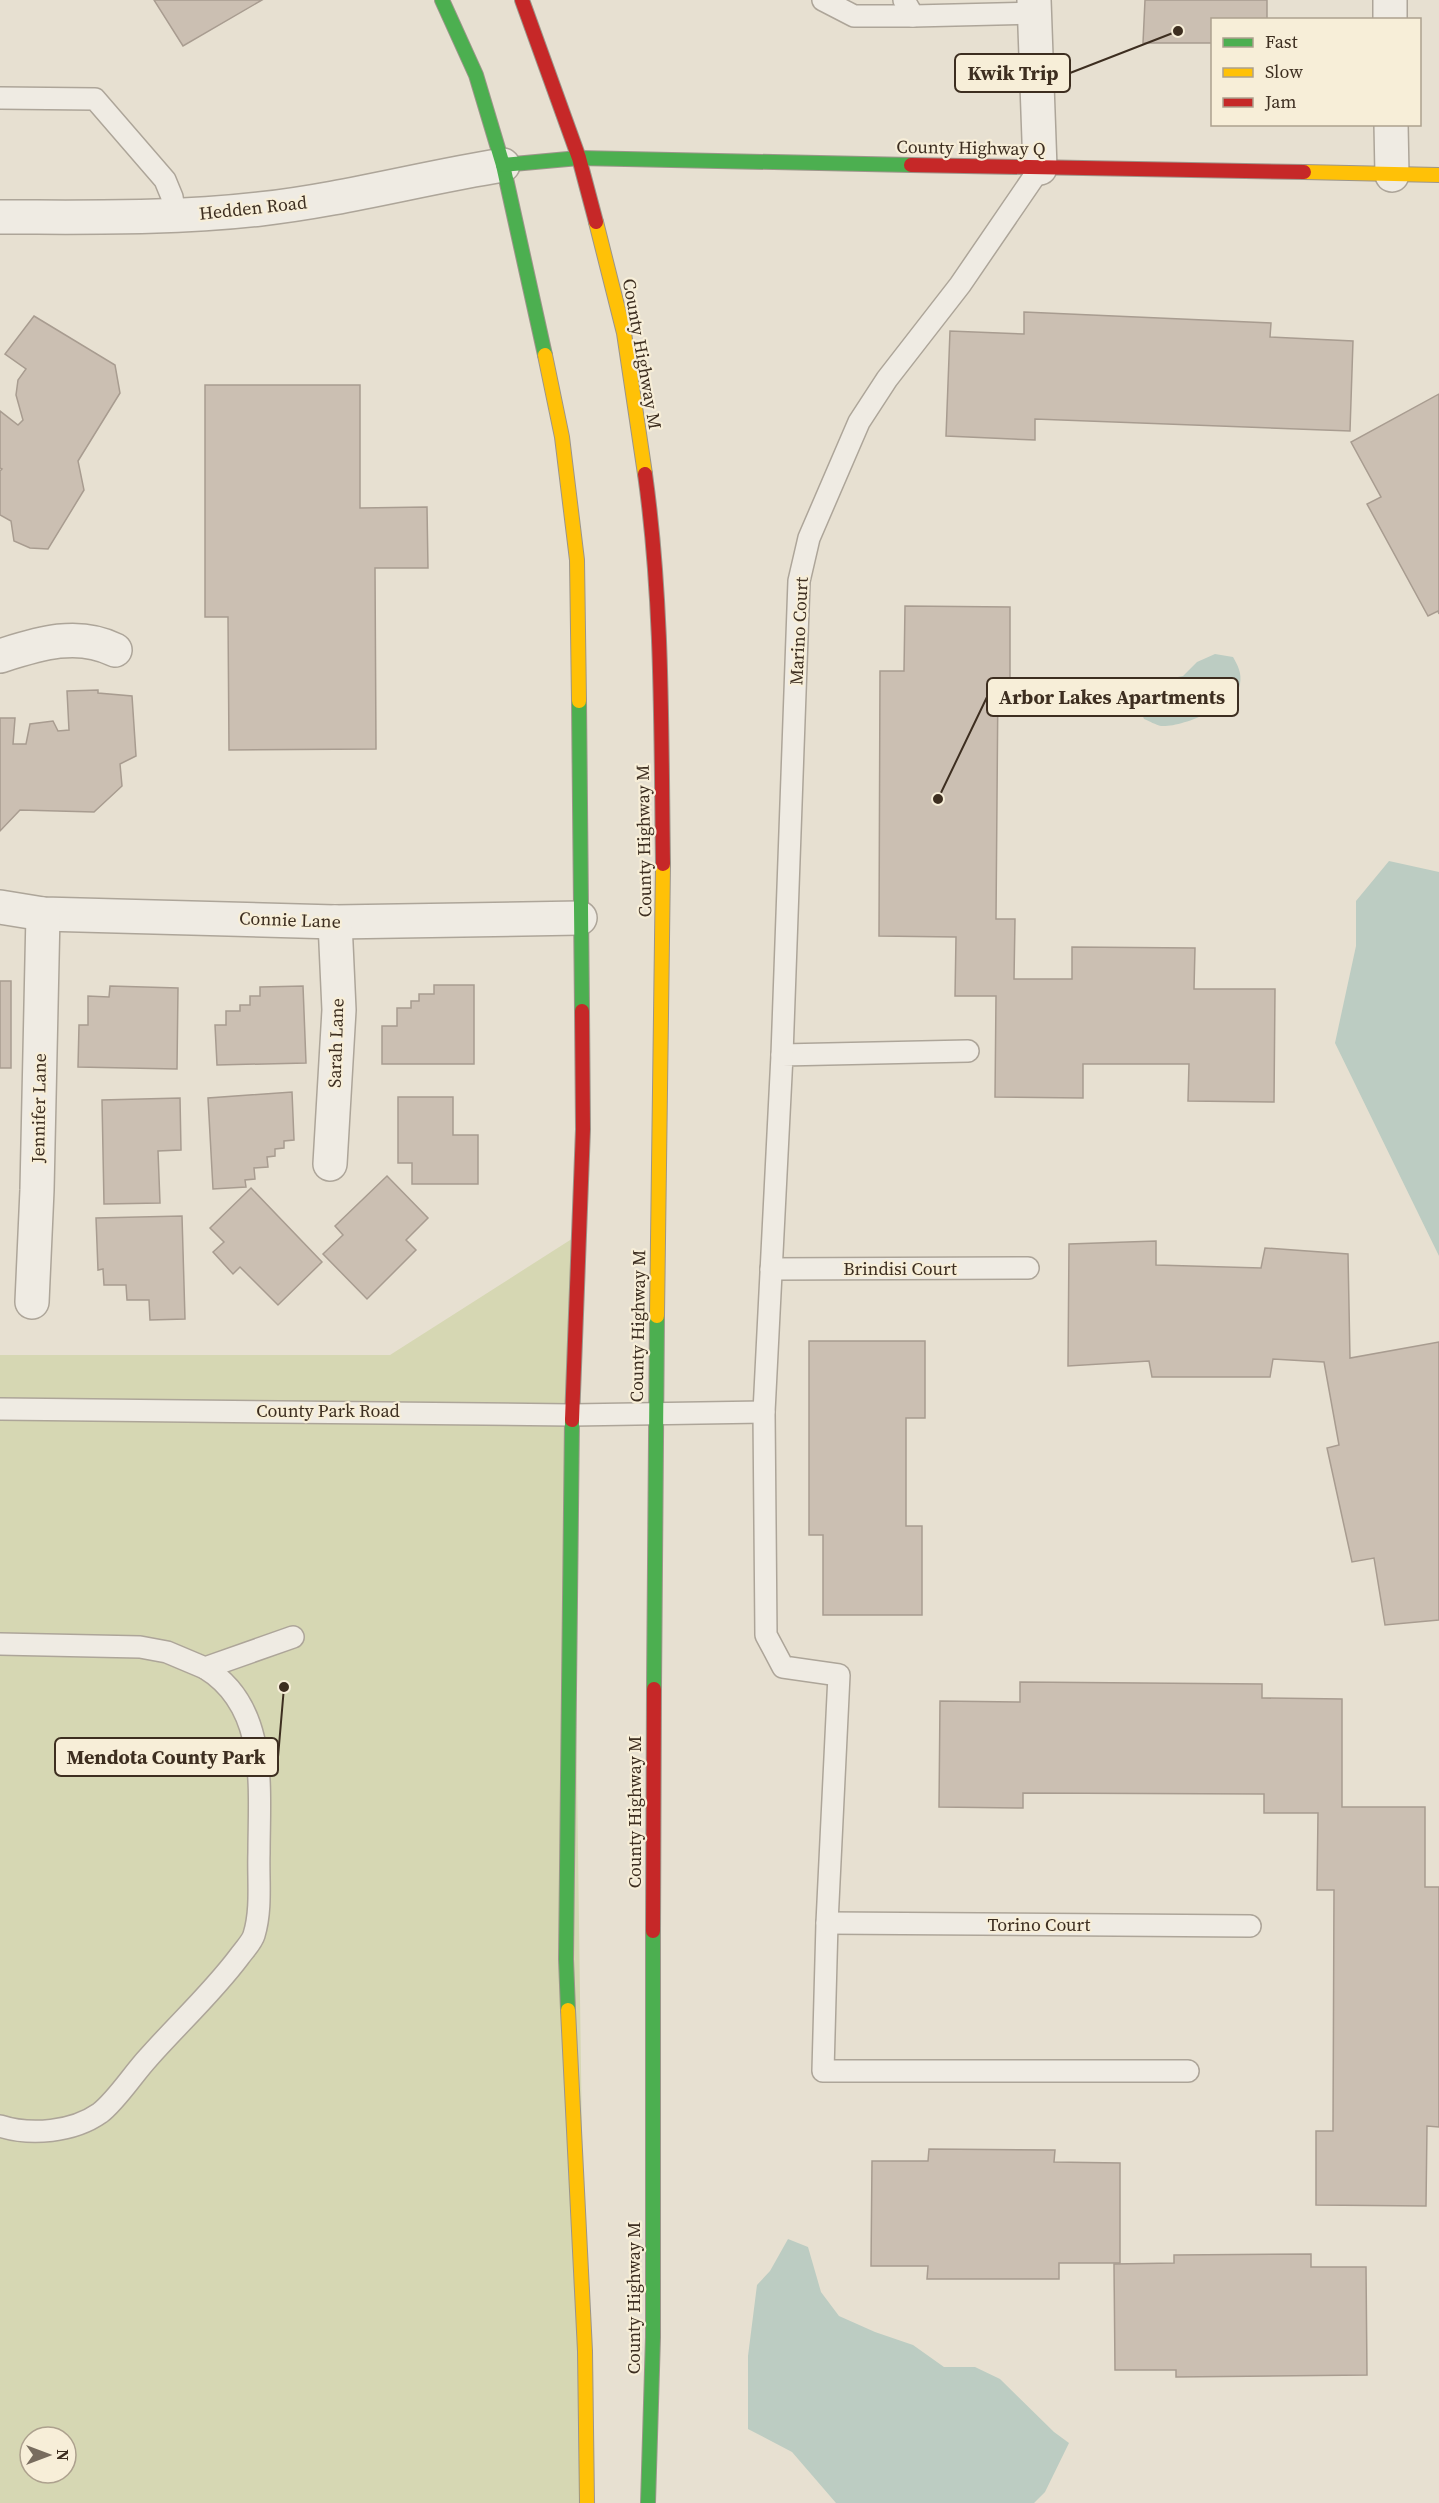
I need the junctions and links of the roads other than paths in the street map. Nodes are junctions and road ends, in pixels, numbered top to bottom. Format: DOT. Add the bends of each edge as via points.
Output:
graph roads {
  1 [pos="442,0"];
  2 [pos="522,0"];
  3 [pos="823,0"];
  4 [pos="1390,0"];
  5 [pos="1034,7"];
  6 [pos="908,8"];
  7 [pos="1390,18"];
  8 [pos="0,98"];
  9 [pos="1391,126"];
  10 [pos="579,158"];
  11 [pos="503,165"];
  12 [pos="1040,168"];
  13 [pos="1392,175"];
  14 [pos="1439,175"];
  15 [pos="175,216"];
  16 [pos="0,217"];
  17 [pos="115,650"];
  18 [pos="0,656"];
  19 [pos="0,907"];
  20 [pos="43,914"];
  21 [pos="580,918"];
  22 [pos="335,922"];
  23 [pos="968,1051"];
  24 [pos="782,1055"];
  25 [pos="330,1164"];
  26 [pos="1028,1268"];
  27 [pos="771,1269"];
  28 [pos="32,1302"];
  29 [pos="0,1409"];
  30 [pos="655,1412"];
  31 [pos="764,1412"];
  32 [pos="572,1415"];
  33 [pos="293,1637"];
  34 [pos="0,1644"];
  35 [pos="205,1668"];
  36 [pos="827,1923"];
  37 [pos="1250,1926"];
  38 [pos="1188,2071"];
  39 [pos="0,2126"];
  40 [pos="587,2503"];
  41 [pos="648,2503"];
  1 -- 11 [label="main road" via="477,75"];
  2 -- 10 [label="main road, County Highway M"];
  3 -- 6 [label="lane" via="854,16"];
  4 -- 7 [label="street"];
  5 -- 6 [label="lane"];
  5 -- 12 [label="street"];
  8 -- 15 [label="lane" via="95,99 165,180"];
  9 -- 13 [label="street"];
  10 -- 11 [label="main road, County Highway Q"];
  10 -- 12 [label="main road, County Highway Q"];
  10 -- 30 [label="main road, County Highway M" via="624,333 654,563 663,897"];
  11 -- 15 [label="street, Hedden Road" via="296,204"];
  11 -- 21 [label="main road" via="550,371 574,525 579,611"];
  12 -- 13 [label="main road, County Highway Q"];
  12 -- 24 [label="lane, Marino Court" via="859,422 809,538 799,581"];
  13 -- 14 [label="main road, County Highway Q"];
  15 -- 16 [label="street, Hedden Road"];
  17 -- 18 [label="street" via="99,642 62,639"];
  19 -- 20 [label="street, Connie Lane"];
  20 -- 22 [label="street, Connie Lane"];
  20 -- 28 [label="street, Jennifer Lane"];
  21 -- 22 [label="street, Connie Lane"];
  21 -- 32 [label="main road" via="583,1129"];
  22 -- 25 [label="street, Sarah Lane" via="339,1010"];
  23 -- 24 [label="lane"];
  24 -- 27 [label="lane, Marino Court"];
  26 -- 27 [label="lane, Brindisi Court"];
  27 -- 31 [label="lane, Marino Court"];
  29 -- 32 [label="lane, County Park Road"];
  30 -- 31 [label="lane, County Park Road"];
  30 -- 32 [label="lane, County Park Road"];
  30 -- 41 [label="main road, County Highway M" via="653,2337"];
  31 -- 36 [label="lane, Marino Court" via="766,1635 783,1667 839,1675"];
  32 -- 40 [label="main road" via="566,1959 585,2351"];
  33 -- 35 [label="lane"];
  34 -- 35 [label="lane" via="140,1647 167,1652"];
  35 -- 39 [label="lane" via="222,1678 241,1705 259,1766 258,1911 254,1937 225,1976 101,2112 57,2130 31,2132"];
  36 -- 37 [label="lane, Torino Court"];
  36 -- 38 [label="lane" via="823,2071"];
}
